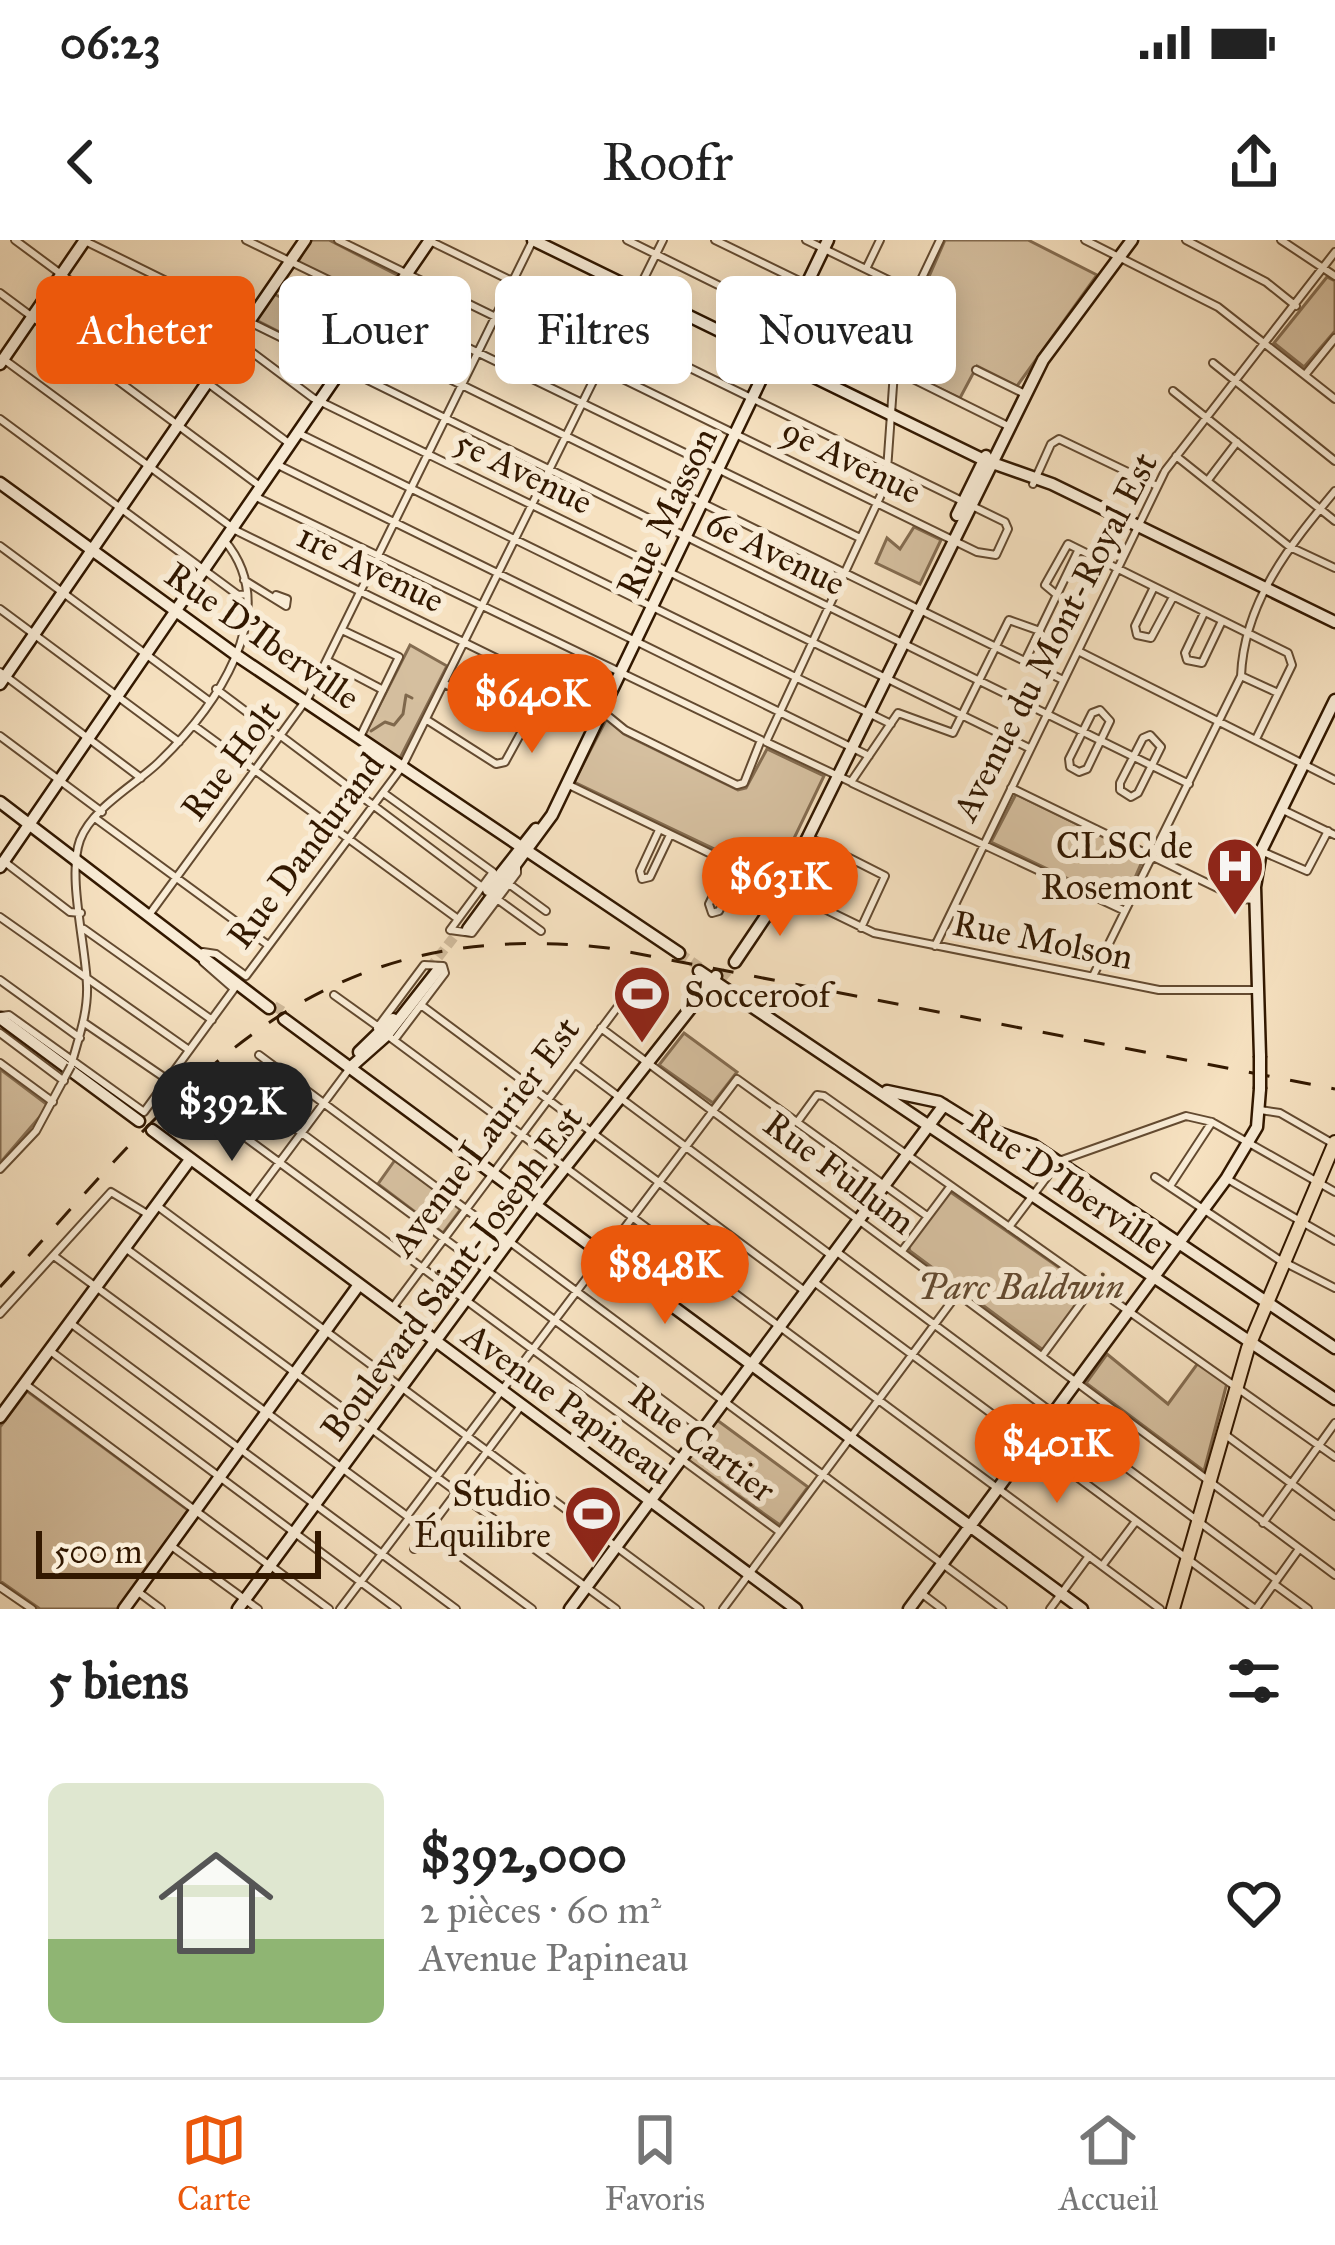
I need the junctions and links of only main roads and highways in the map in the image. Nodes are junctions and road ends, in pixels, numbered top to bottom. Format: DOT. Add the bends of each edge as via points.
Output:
graph roads {
  1 [pos="84,240"];
  2 [pos="305,240"];
  3 [pos="430,240"];
  4 [pos="533,240"];
  5 [pos="1128,240"];
  6 [pos="826,244"];
  7 [pos="812,276"];
  8 [pos="716,329"];
  9 [pos="1,359"];
  10 [pos="762,384"];
  11 [pos="828,384"];
  12 [pos="988,462"];
  13 [pos="0,483"];
  14 [pos="92,550"];
  15 [pos="175,612"];
  16 [pos="1335,626"];
  17 [pos="2,677"];
  18 [pos="1335,700"];
  19 [pos="1329,725"];
  20 [pos="833,774"];
  21 [pos="0,802"];
  22 [pos="29,825"];
  23 [pos="523,849"];
  24 [pos="1,862"];
  25 [pos="778,887"];
  26 [pos="676,953"];
  27 [pos="732,961"];
  28 [pos="434,970"];
  29 [pos="711,976"];
  30 [pos="271,1007"];
  31 [pos="286,1017"];
  32 [pos="0,1019"];
  33 [pos="385,1032"];
  34 [pos="352,1066"];
  35 [pos="867,1083"];
  36 [pos="944,1105"];
  37 [pos="140,1119"];
  38 [pos="930,1126"];
  39 [pos="150,1132"];
  40 [pos="1335,1144"];
  41 [pos="189,1161"];
  42 [pos="541,1205"];
  43 [pos="1180,1244"];
  44 [pos="1156,1278"];
  45 [pos="358,1286"];
  46 [pos="1267,1302"];
  47 [pos="1250,1342"];
  48 [pos="437,1344"];
  49 [pos="1335,1348"];
  50 [pos="753,1363"];
  51 [pos="1335,1399"];
  52 [pos="1,1413"];
  53 [pos="650,1501"];
  54 [pos="971,1527"];
  55 [pos="247,1606"];
  56 [pos="124,1609"];
  57 [pos="570,1609"];
  58 [pos="796,1609"];
  59 [pos="909,1609"];
  60 [pos="1082,1609"];
  61 [pos="1173,1609"];
  1 -- 9 [label="main road"];
  2 -- 14 [label="main road"];
  3 -- 15 [label="main road"];
  4 -- 8 [label="main road"];
  5 -- 12 [label="main road" via="1022,392"];
  6 -- 7 [label="main road, Rue Masson"];
  10 -- 23 [label="main road, Rue Masson" via="554,808"];
  11 -- 12 [label="main road"];
  12 -- 16 [label="main road"];
  12 -- 20 [label="main road"];
  13 -- 14 [label="main road, Rue D'Iberville"];
  14 -- 15 [label="main road, Rue D'Iberville"];
  14 -- 17 [label="main road"];
  15 -- 22 [label="main road"];
  15 -- 23 [label="main road, Rue D'Iberville"];
  18 -- 19 [label="main road"];
  19 -- 43 [label="main road, bridge" via="1261,851 1260,1110 1249,1143"];
  20 -- 25 [label="main road"];
  20 -- 25 [label="main road"];
  21 -- 22 [label="main road"];
  22 -- 24 [label="main road"];
  22 -- 30 [label="main road"];
  23 -- 23 [label="main road, Rue Masson" via="459,927 517,863"];
  23 -- 26 [label="main road, Rue D'Iberville"];
  25 -- 27 [label="main road"];
  28 -- 33 [label="main road"];
  29 -- 35 [label="main road, Rue D'Iberville"];
  29 -- 42 [label="main road, Boulevard Saint-Joseph Est"];
  31 -- 34 [label="main road"];
  32 -- 37 [label="main road"];
  33 -- 34 [label="main road"];
  33 -- 34 [label="main road"];
  34 -- 42 [label="main road"];
  35 -- 36 [label="main road"];
  35 -- 38 [label="main road, Rue D'Iberville"];
  36 -- 38 [label="main road"];
  36 -- 43 [label="main road" via="1060,1161"];
  38 -- 44 [label="main road, Rue D'Iberville"];
  38 -- 50 [label="main road"];
  39 -- 41 [label="main road, Avenue Papineau"];
  40 -- 46 [label="main road"];
  41 -- 45 [label="main road, Avenue Papineau"];
  41 -- 52 [label="main road"];
  42 -- 48 [label="main road, Boulevard Saint-Joseph Est"];
  42 -- 50 [label="main road"];
  43 -- 44 [label="main road"];
  43 -- 46 [label="main road"];
  44 -- 47 [label="main road, Rue D'Iberville"];
  44 -- 54 [label="main road"];
  45 -- 48 [label="main road, Avenue Papineau"];
  45 -- 56 [label="main road, Avenue Laurier Est"];
  46 -- 47 [label="main road"];
  46 -- 49 [label="main road"];
  47 -- 51 [label="main road, Rue D'Iberville"];
  47 -- 61 [label="main road"];
  48 -- 53 [label="main road, Avenue Papineau"];
  48 -- 55 [label="main road, Boulevard Saint-Joseph Est"];
  50 -- 53 [label="main road"];
  50 -- 54 [label="main road"];
  53 -- 57 [label="main road"];
  53 -- 58 [label="main road, Avenue Papineau"];
  54 -- 59 [label="main road"];
  54 -- 60 [label="main road"];
}
